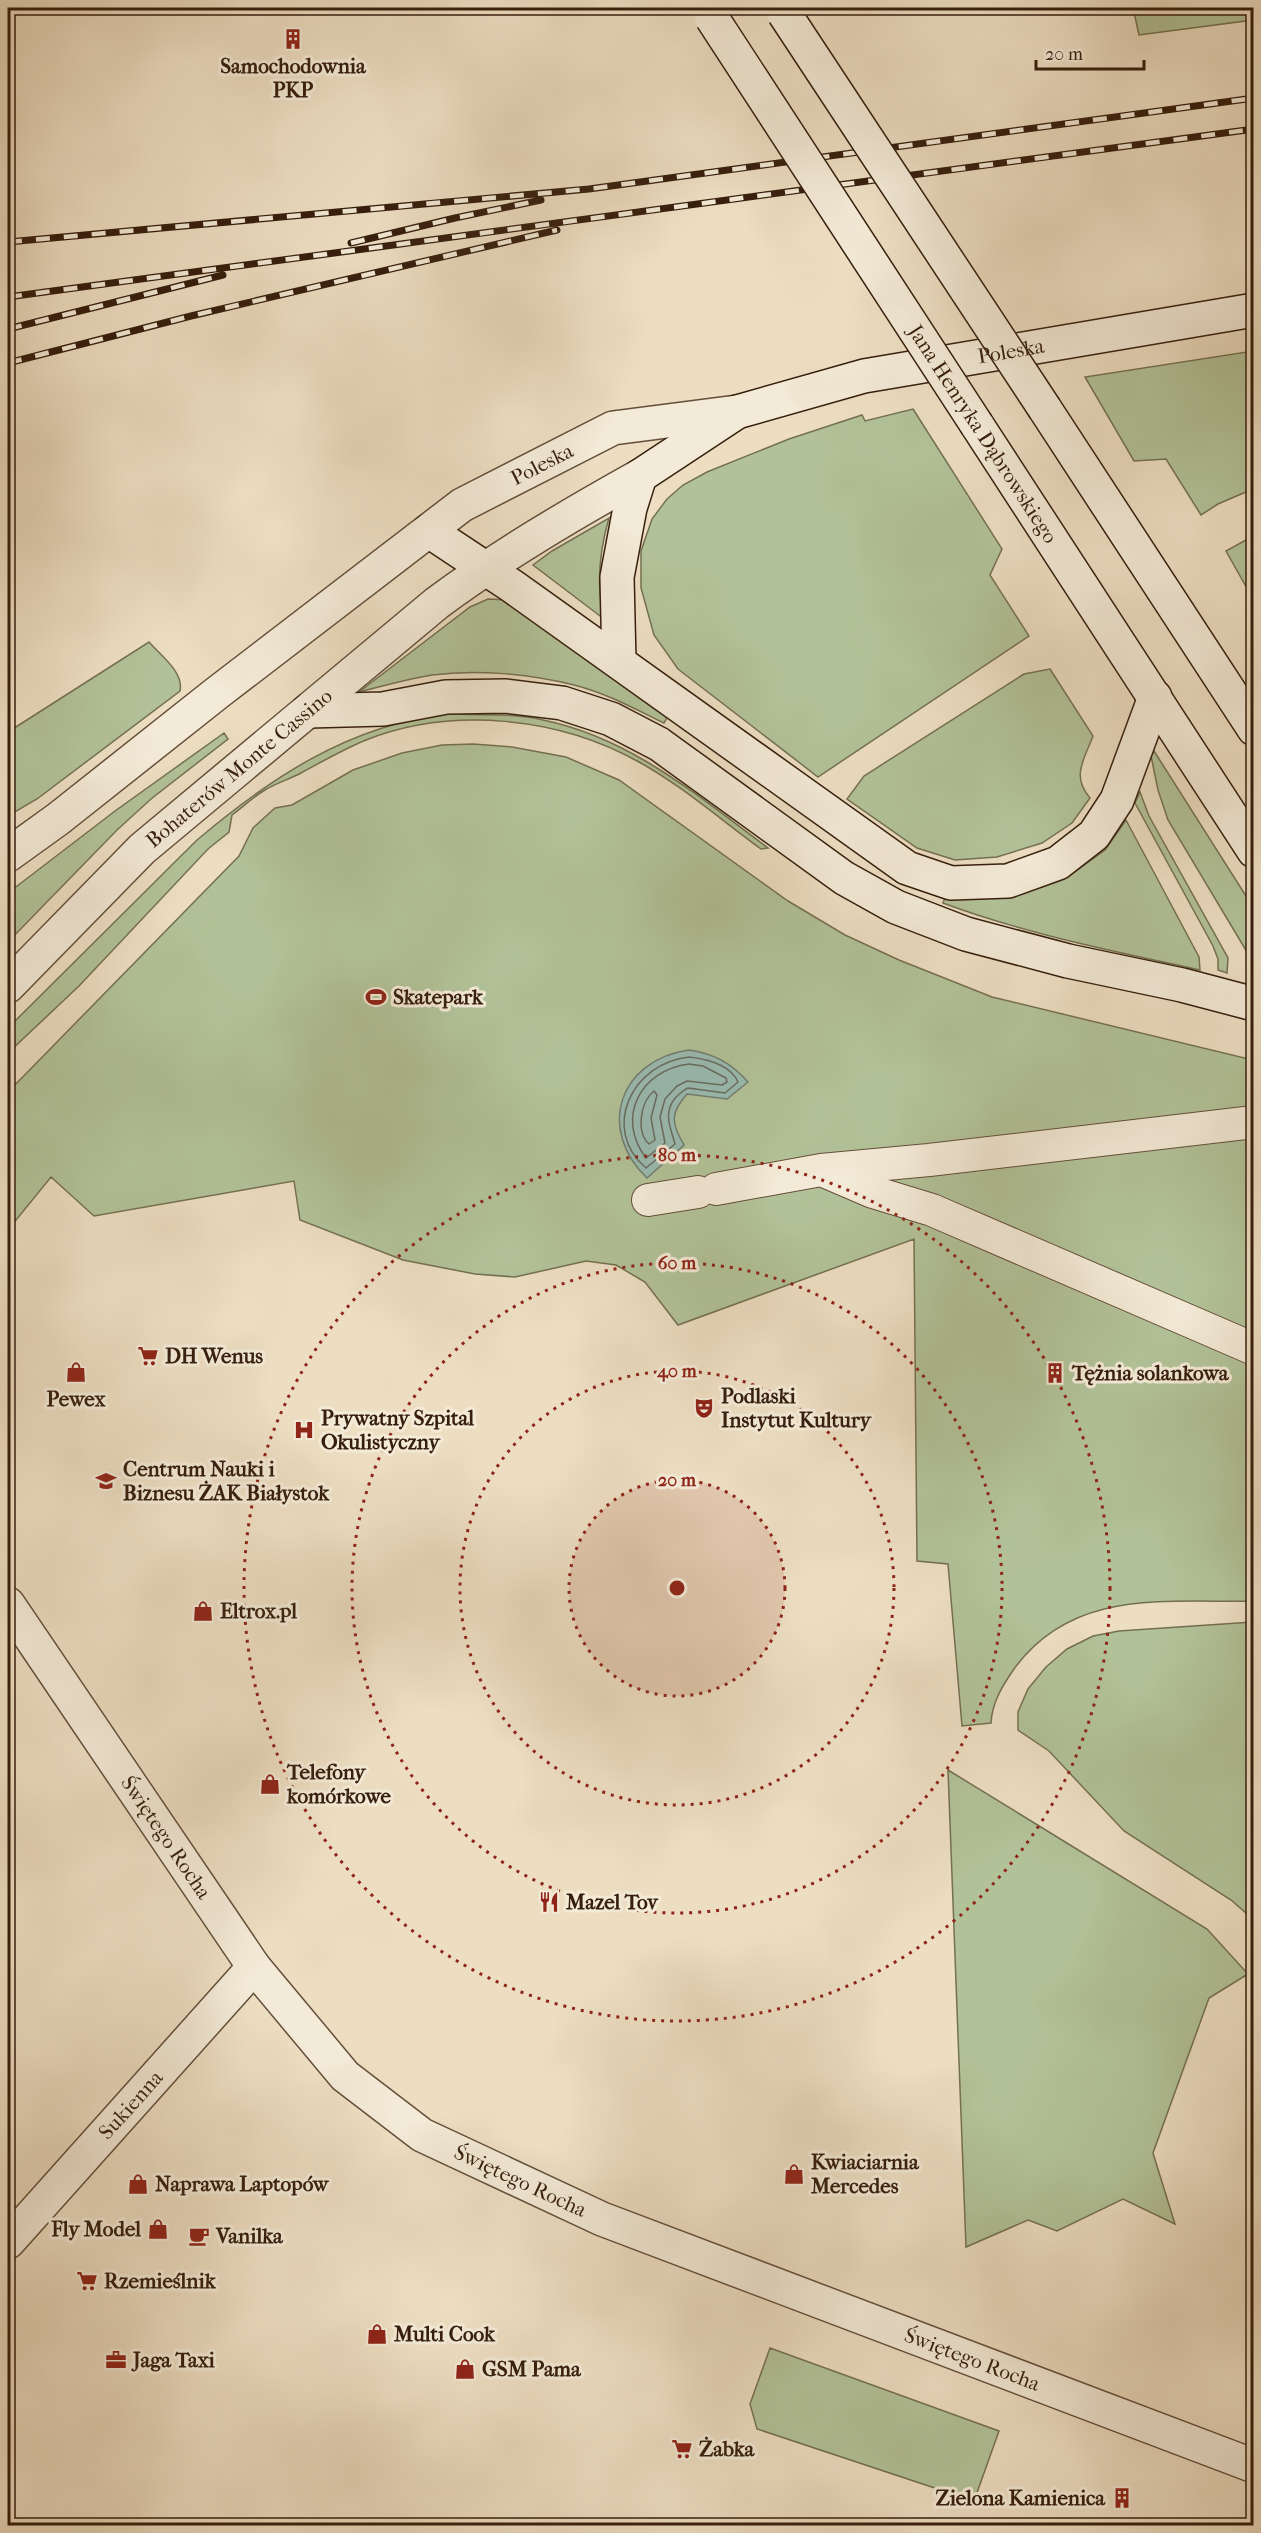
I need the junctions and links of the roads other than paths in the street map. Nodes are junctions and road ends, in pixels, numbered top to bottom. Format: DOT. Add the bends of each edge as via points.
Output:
graph roads {
  1 [pos="782,10"];
  2 [pos="709,13"];
  3 [pos="1254,310"];
  4 [pos="737,412"];
  5 [pos="640,476"];
  6 [pos="429,531"];
  7 [pos="485,568"];
  8 [pos="619,662"];
  9 [pos="1147,686"];
  10 [pos="308,711"];
  11 [pos="1254,729"];
  12 [pos="1254,851"];
  13 [pos="8,855"];
  14 [pos="8,986"];
  15 [pos="1254,1004"];
  16 [pos="1254,1122"];
  17 [pos="821,1170"];
  18 [pos="648,1200"];
  19 [pos="1254,1349"];
  20 [pos="8,1604"];
  21 [pos="254,1967"];
  22 [pos="8,2242"];
  23 [pos="1254,2466"];
  1 -- 11 [label="main road, bridge"];
  2 -- 9 [label="main road, Jana Henryka Dąbrowskiego, bridge"];
  3 -- 4 [label="main road, Poleska" via="864,376"];
  4 -- 5 [label="main road, Poleska"];
  4 -- 6 [label="main road, Poleska" via="613,428 462,505"];
  5 -- 7 [label="main road, Poleska"];
  5 -- 8 [label="main road" via="617,577"];
  6 -- 7 [label="main road"];
  6 -- 13 [label="main road"];
  7 -- 8 [label="main road"];
  7 -- 10 [label="main road, Bohaterów Monte Cassino"];
  8 -- 9 [label="main road" via="907,868 951,884 1008,881 1058,863 1094,836 1118,800"];
  9 -- 12 [label="main road, Jana Henryka Dąbrowskiego"];
  10 -- 14 [label="main road, Bohaterów Monte Cassino" via="142,849"];
  10 -- 15 [label="main road" via="383,709 446,697 506,696 562,703 611,719 659,744 844,878 896,907 966,934"];
  16 -- 17 [label="street"];
  17 -- 18 [label="street"];
  17 -- 19 [label="street" via="873,1192 932,1210"];
  20 -- 21 [label="main road, Świętego Rocha"];
  21 -- 22 [label="main road, Sukienna"];
  21 -- 23 [label="main road, Świętego Rocha" via="345,2076 422,2135 602,2219"];
}
